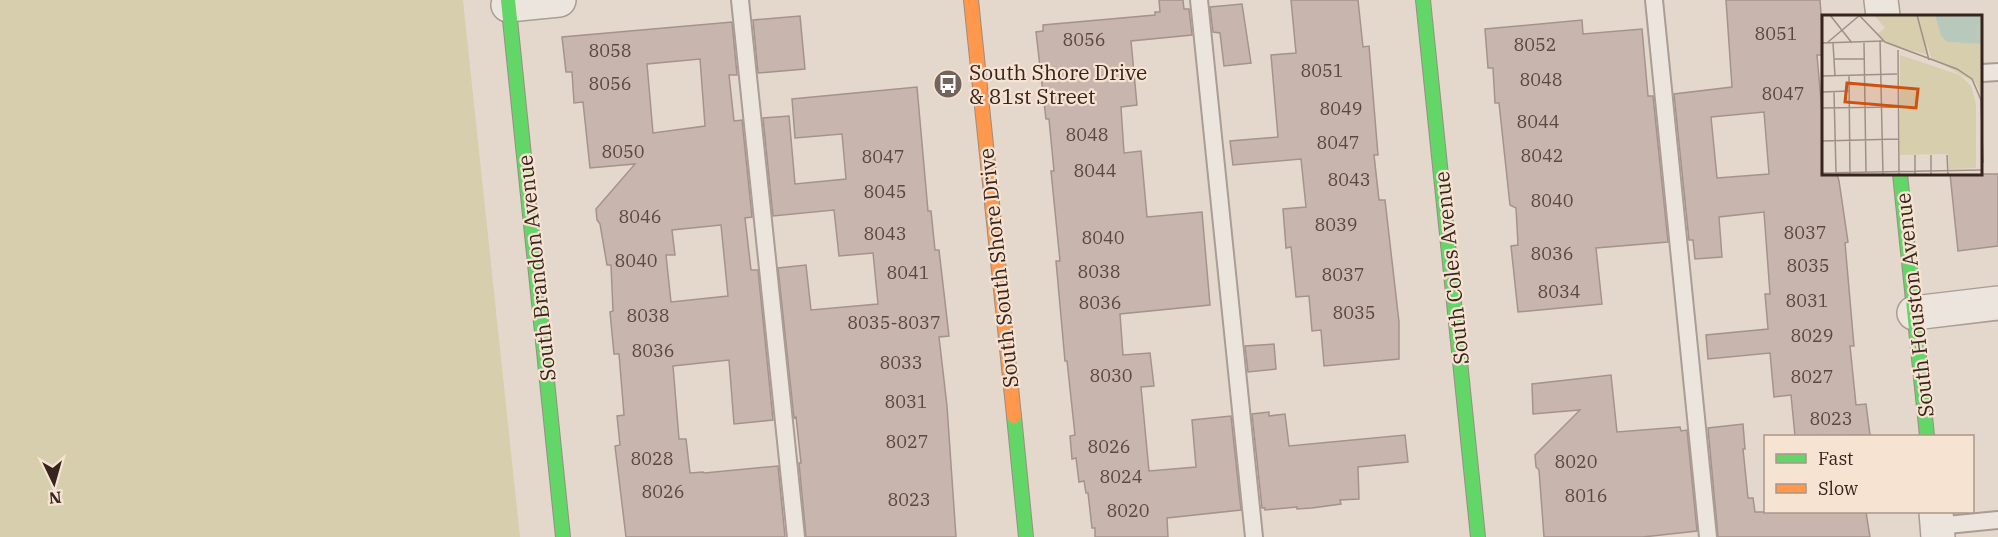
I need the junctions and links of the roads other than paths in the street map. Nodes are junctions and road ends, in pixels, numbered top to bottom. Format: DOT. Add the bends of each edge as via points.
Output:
graph roads {
  1 [pos="560,0"];
  2 [pos="740,0"];
  3 [pos="971,0"];
  4 [pos="1199,0"];
  5 [pos="1423,0"];
  6 [pos="1654,0"];
  7 [pos="1881,0"];
  8 [pos="508,3"];
  9 [pos="1883,15"];
  10 [pos="1998,72"];
  11 [pos="1983,74"];
  12 [pos="1900,176"];
  13 [pos="1998,303"];
  14 [pos="1914,312"];
  15 [pos="1928,435"];
  16 [pos="1998,520"];
  17 [pos="1937,525"];
  18 [pos="563,537"];
  19 [pos="796,537"];
  20 [pos="1026,537"];
  21 [pos="1254,537"];
  22 [pos="1478,537"];
  23 [pos="1708,537"];
  1 -- 8 [label="street"];
  2 -- 19 [label="lane"];
  3 -- 20 [label="street, South South Shore Drive"];
  4 -- 21 [label="lane"];
  5 -- 22 [label="street, South Coles Avenue"];
  6 -- 23 [label="lane"];
  7 -- 9 [label="street"];
  8 -- 18 [label="street, South Brandon Avenue"];
  10 -- 11 [label="lane"];
  12 -- 14 [label="street, South Houston Avenue"];
  13 -- 14 [label="street"];
  14 -- 15 [label="street, South Houston Avenue"];
  16 -- 17 [label="lane"];
}
